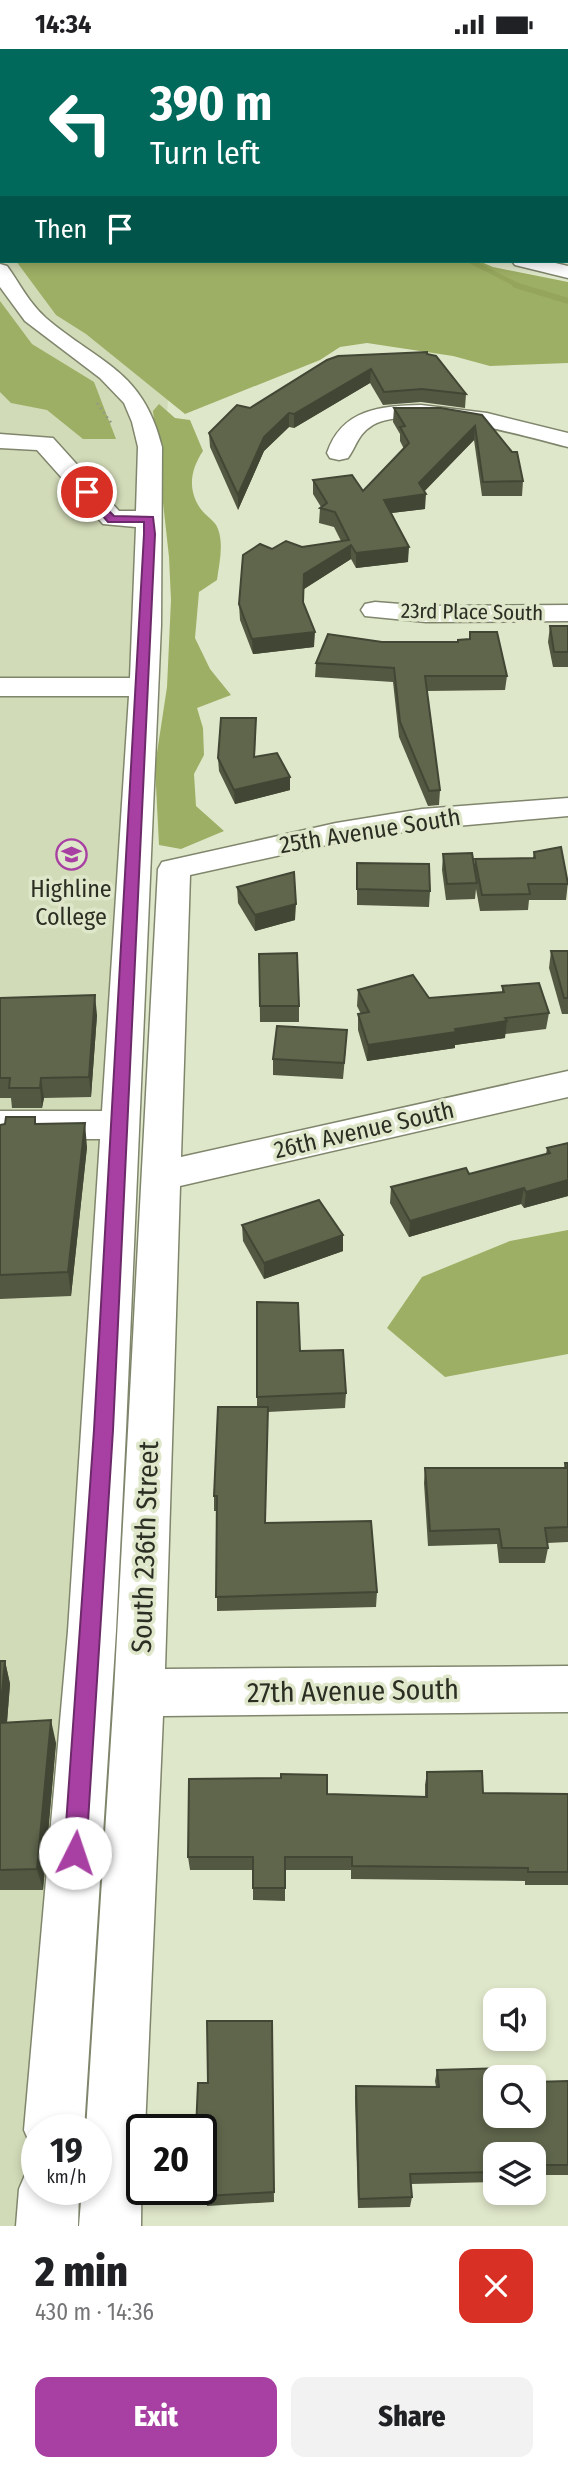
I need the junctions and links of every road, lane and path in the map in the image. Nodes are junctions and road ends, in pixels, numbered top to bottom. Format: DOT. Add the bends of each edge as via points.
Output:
graph roads {
  1 [pos="530,263"];
  2 [pos="0,270"];
  3 [pos="568,272"];
  4 [pos="95,400"];
  5 [pos="117,430"];
  6 [pos="568,440"];
  7 [pos="0,441"];
  8 [pos="339,453"];
  9 [pos="149,519"];
  10 [pos="375,610"];
  11 [pos="568,613"];
  12 [pos="0,687"];
  13 [pos="143,687"];
  14 [pos="568,807"];
  15 [pos="174,869"];
  16 [pos="568,1084"];
  17 [pos="0,1125"];
  18 [pos="120,1125"];
  19 [pos="159,1176"];
  20 [pos="568,1689"];
  21 [pos="139,1693"];
  22 [pos="55,2114"];
  23 [pos="49,2205"];
  24 [pos="47,2226"];
  25 [pos="110,2226"];
  1 -- 3 [label="street"];
  2 -- 9 [label="street" via="37,321 113,377 135,401 146,422 150,447"];
  4 -- 5 [label="path"];
  6 -- 8 [label="street" via="459,415 396,412 362,422 347,433"];
  7 -- 9 [label="street" via="44,443 111,519"];
  9 -- 13 [label="street"];
  10 -- 11 [label="street, 23rd Place South"];
  12 -- 13 [label="street"];
  13 -- 18 [label="street"];
  14 -- 15 [label="street, 25th Avenue South" via="449,816 337,832"];
  15 -- 19 [label="street, South 236th Street"];
  16 -- 19 [label="street, 26th Avenue South"];
  17 -- 18 [label="street"];
  18 -- 22 [label="street" via="92,1631"];
  19 -- 21 [label="street, South 236th Street"];
  20 -- 21 [label="street, 27th Avenue South"];
  21 -- 25 [label="street, South 236th Street"];
  23 -- 24 [label="street"];
}
